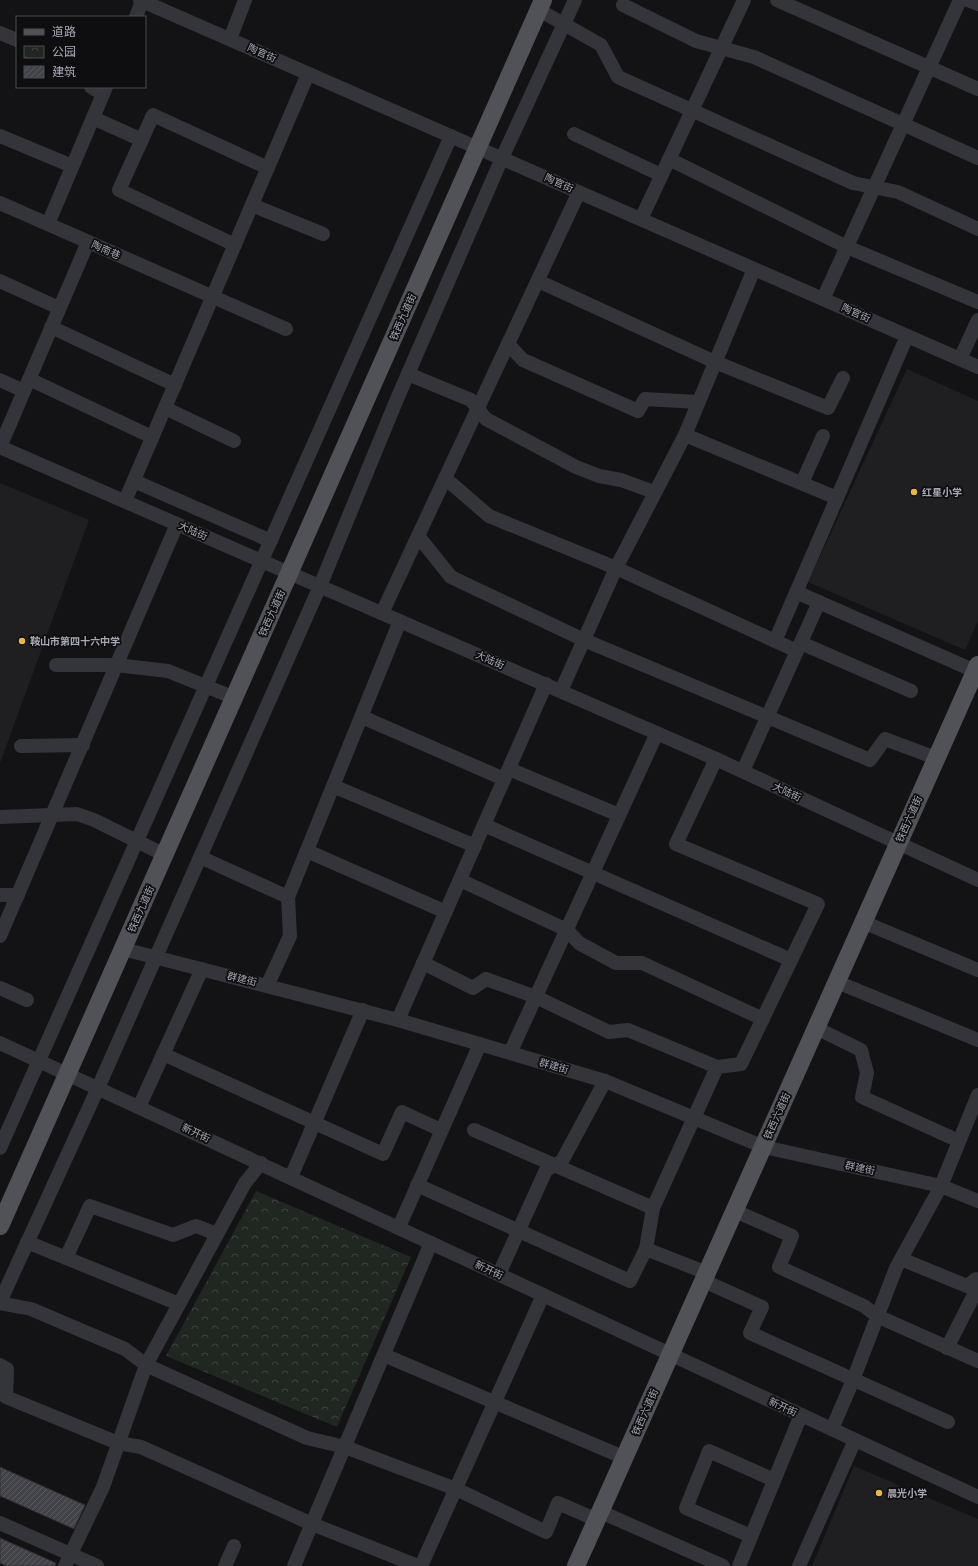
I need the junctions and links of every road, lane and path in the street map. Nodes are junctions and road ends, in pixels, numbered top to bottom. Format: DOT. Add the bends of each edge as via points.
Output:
graph roads {
  1 [pos="141,0"];
  2 [pos="245,0"];
  3 [pos="575,0"];
  4 [pos="744,0"];
  5 [pos="777,0"];
  6 [pos="960,0"];
  7 [pos="968,0"];
  8 [pos="978,4"];
  9 [pos="541,5"];
  10 [pos="623,5"];
  11 [pos="136,16"];
  12 [pos="564,23"];
  13 [pos="0,33"];
  14 [pos="230,39"];
  15 [pos="16,40"];
  16 [pos="722,48"];
  17 [pos="930,67"];
  18 [pos="308,74"];
  19 [pos="978,89"];
  20 [pos="105,90"];
  21 [pos="693,109"];
  22 [pos="93,118"];
  23 [pos="904,123"];
  24 [pos="574,134"];
  25 [pos="0,136"];
  26 [pos="451,136"];
  27 [pos="142,140"];
  28 [pos="478,148"];
  29 [pos="502,158"];
  30 [pos="978,158"];
  31 [pos="669,159"];
  32 [pos="72,166"];
  33 [pos="268,168"];
  34 [pos="661,175"];
  35 [pos="874,187"];
  36 [pos="580,192"];
  37 [pos="0,202"];
  38 [pos="252,205"];
  39 [pos="641,219"];
  40 [pos="48,224"];
  41 [pos="978,229"];
  42 [pos="323,234"];
  43 [pos="88,242"];
  44 [pos="235,245"];
  45 [pos="847,246"];
  46 [pos="754,269"];
  47 [pos="538,281"];
  48 [pos="0,282"];
  49 [pos="212,297"];
  50 [pos="823,299"];
  51 [pos="978,302"];
  52 [pos="59,308"];
  53 [pos="978,320"];
  54 [pos="51,327"];
  55 [pos="286,329"];
  56 [pos="907,336"];
  57 [pos="508,344"];
  58 [pos="960,359"];
  59 [pos="715,362"];
  60 [pos="978,367"];
  61 [pos="408,374"];
  62 [pos="843,378"];
  63 [pos="0,380"];
  64 [pos="26,385"];
  65 [pos="175,385"];
  66 [pos="698,402"];
  67 [pos="165,408"];
  68 [pos="477,409"];
  69 [pos="685,435"];
  70 [pos="823,436"];
  71 [pos="152,437"];
  72 [pos="234,440"];
  73 [pos="0,447"];
  74 [pos="445,478"];
  75 [pos="134,481"];
  76 [pos="802,483"];
  77 [pos="654,492"];
  78 [pos="837,498"];
  79 [pos="125,501"];
  80 [pos="177,524"];
  81 [pos="418,536"];
  82 [pos="271,541"];
  83 [pos="262,561"];
  84 [pos="616,568"];
  85 [pos="290,573"];
  86 [pos="320,586"];
  87 [pos="796,592"];
  88 [pos="819,602"];
  89 [pos="382,613"];
  90 [pos="400,621"];
  91 [pos="584,640"];
  92 [pos="775,641"];
  93 [pos="799,647"];
  94 [pos="56,665"];
  95 [pos="116,665"];
  96 [pos="977,668"];
  97 [pos="546,684"];
  98 [pos="205,686"];
  99 [pos="561,691"];
  100 [pos="911,691"];
  101 [pos="235,698"];
  102 [pos="362,716"];
  103 [pos="767,716"];
  104 [pos="657,733"];
  105 [pos="82,745"];
  106 [pos="21,746"];
  107 [pos="936,758"];
  108 [pos="716,759"];
  109 [pos="743,771"];
  110 [pos="507,774"];
  111 [pos="333,786"];
  112 [pos="53,814"];
  113 [pos="620,815"];
  114 [pos="0,818"];
  115 [pos="484,825"];
  116 [pos="137,841"];
  117 [pos="898,844"];
  118 [pos="475,846"];
  119 [pos="307,851"];
  120 [pos="165,855"];
  121 [pos="200,857"];
  122 [pos="593,872"];
  123 [pos="460,880"];
  124 [pos="978,880"];
  125 [pos="0,895"];
  126 [pos="18,895"];
  127 [pos="288,897"];
  128 [pos="446,912"];
  129 [pos="863,922"];
  130 [pos="567,930"];
  131 [pos="0,936"];
  132 [pos="123,949"];
  133 [pos="156,957"];
  134 [pos="791,960"];
  135 [pos="423,963"];
  136 [pos="202,969"];
  137 [pos="978,970"];
  138 [pos="836,982"];
  139 [pos="267,986"];
  140 [pos="0,988"];
  141 [pos="536,997"];
  142 [pos="27,1000"];
  143 [pos="363,1010"];
  144 [pos="763,1019"];
  145 [pos="398,1020"];
  146 [pos="816,1028"];
  147 [pos="978,1040"];
  148 [pos="0,1043"];
  149 [pos="480,1044"];
  150 [pos="510,1053"];
  151 [pos="163,1054"];
  152 [pos="40,1061"];
  153 [pos="717,1067"];
  154 [pos="68,1074"];
  155 [pos="605,1081"];
  156 [pos="98,1088"];
  157 [pos="978,1095"];
  158 [pos="139,1107"];
  159 [pos="693,1118"];
  160 [pos="315,1121"];
  161 [pos="442,1130"];
  162 [pos="474,1130"];
  163 [pos="959,1141"];
  164 [pos="764,1147"];
  165 [pos="0,1148"];
  166 [pos="260,1163"];
  167 [pos="556,1165"];
  168 [pos="291,1177"];
  169 [pos="417,1185"];
  170 [pos="941,1186"];
  171 [pos="978,1201"];
  172 [pos="653,1208"];
  173 [pos="735,1211"];
  174 [pos="0,1226"];
  175 [pos="398,1227"];
  176 [pos="519,1231"];
  177 [pos="217,1234"];
  178 [pos="27,1242"];
  179 [pos="431,1243"];
  180 [pos="646,1249"];
  181 [pos="66,1258"];
  182 [pos="901,1259"];
  183 [pos="499,1274"];
  184 [pos="706,1277"];
  185 [pos="978,1280"];
  186 [pos="978,1287"];
  187 [pos="543,1295"];
  188 [pos="0,1302"];
  189 [pos="179,1304"];
  190 [pos="877,1316"];
  191 [pos="947,1348"];
  192 [pos="671,1354"];
  193 [pos="384,1355"];
  194 [pos="978,1361"];
  195 [pos="0,1365"];
  196 [pos="146,1365"];
  197 [pos="853,1380"];
  198 [pos="495,1402"];
  199 [pos="801,1415"];
  200 [pos="948,1422"];
  201 [pos="832,1429"];
  202 [pos="855,1440"];
  203 [pos="118,1443"];
  204 [pos="345,1447"];
  205 [pos="625,1458"];
  206 [pos="774,1480"];
  207 [pos="456,1489"];
  208 [pos="978,1497"];
  209 [pos="599,1516"];
  210 [pos="0,1523"];
  211 [pos="312,1524"];
  212 [pos="751,1536"];
  213 [pos="234,1546"];
  214 [pos="68,1560"];
  215 [pos="97,1566"];
  216 [pos="225,1566"];
  217 [pos="294,1566"];
  218 [pos="419,1566"];
  219 [pos="576,1566"];
  220 [pos="723,1566"];
  221 [pos="739,1566"];
  222 [pos="799,1566"];
  1 -- 11 [label="street"];
  1 -- 14 [label="street, 陶官街"];
  2 -- 14 [label="street"];
  3 -- 12 [label="street"];
  4 -- 16 [label="street"];
  5 -- 17 [label="street"];
  6 -- 17 [label="street"];
  7 -- 8 [label="street"];
  9 -- 12 [label="street"];
  9 -- 28 [label="main road, 铁西九道街"];
  10 -- 16 [label="street" via="696,41"];
  12 -- 21 [label="street" via="601,46 618,77"];
  12 -- 29 [label="street"];
  13 -- 15 [label="street"];
  14 -- 18 [label="street, 陶官街"];
  16 -- 21 [label="street"];
  16 -- 23 [label="street" via="754,57"];
  17 -- 19 [label="street"];
  17 -- 23 [label="street"];
  18 -- 26 [label="street, 陶官街"];
  18 -- 33 [label="street"];
  20 -- 22 [label="street"];
  21 -- 31 [label="street"];
  21 -- 35 [label="street" via="853,183"];
  22 -- 27 [label="street"];
  22 -- 32 [label="street"];
  23 -- 30 [label="street"];
  23 -- 35 [label="street"];
  24 -- 34 [label="street"];
  25 -- 32 [label="street"];
  26 -- 28 [label="street, 陶官街"];
  26 -- 82 [label="street"];
  27 -- 33 [label="street" via="154,114"];
  27 -- 44 [label="street" via="119,190"];
  28 -- 29 [label="street, 陶官街"];
  28 -- 85 [label="main road, 铁西九道街"];
  29 -- 36 [label="street, 陶官街"];
  29 -- 61 [label="street"];
  31 -- 34 [label="street"];
  31 -- 45 [label="street"];
  32 -- 40 [label="street"];
  33 -- 38 [label="street"];
  34 -- 39 [label="street"];
  35 -- 41 [label="street" via="898,192"];
  35 -- 45 [label="street"];
  36 -- 39 [label="street, 陶官街"];
  36 -- 47 [label="street"];
  37 -- 40 [label="street, 陶南巷"];
  38 -- 42 [label="street"];
  38 -- 44 [label="street"];
  39 -- 46 [label="street, 陶官街"];
  40 -- 43 [label="street, 陶南巷"];
  43 -- 49 [label="street, 陶南巷"];
  43 -- 52 [label="street"];
  44 -- 49 [label="street"];
  45 -- 50 [label="street"];
  45 -- 51 [label="street"];
  46 -- 50 [label="street, 陶官街"];
  46 -- 59 [label="street"];
  47 -- 57 [label="street"];
  47 -- 59 [label="street"];
  48 -- 52 [label="street"];
  49 -- 55 [label="street, 陶南巷"];
  49 -- 65 [label="street"];
  50 -- 56 [label="street, 陶官街"];
  52 -- 54 [label="street"];
  53 -- 58 [label="street"];
  54 -- 64 [label="street"];
  54 -- 65 [label="street"];
  56 -- 58 [label="street, 陶官街"];
  56 -- 78 [label="street"];
  57 -- 66 [label="street" via="523,360 638,411 645,399"];
  57 -- 68 [label="street"];
  58 -- 60 [label="street, 陶官街"];
  59 -- 62 [label="street" via="828,408"];
  59 -- 66 [label="street"];
  61 -- 68 [label="street" via="471,400"];
  61 -- 86 [label="street"];
  63 -- 64 [label="street"];
  64 -- 71 [label="street"];
  64 -- 73 [label="street"];
  65 -- 67 [label="street"];
  66 -- 69 [label="street"];
  67 -- 71 [label="street"];
  67 -- 72 [label="street"];
  68 -- 74 [label="street"];
  68 -- 77 [label="street" via="486,419 576,467"];
  69 -- 76 [label="street"];
  69 -- 77 [label="street"];
  70 -- 76 [label="street"];
  71 -- 75 [label="street"];
  73 -- 79 [label="street, 大陆街"];
  74 -- 81 [label="street"];
  74 -- 84 [label="street" via="489,516"];
  75 -- 79 [label="street"];
  75 -- 82 [label="street"];
  76 -- 78 [label="street"];
  77 -- 84 [label="street"];
  78 -- 87 [label="street"];
  79 -- 80 [label="street, 大陆街"];
  80 -- 83 [label="street, 大陆街"];
  80 -- 95 [label="street"];
  81 -- 89 [label="street"];
  81 -- 91 [label="street" via="451,577"];
  82 -- 83 [label="street"];
  83 -- 85 [label="street, 大陆街"];
  83 -- 98 [label="street"];
  84 -- 91 [label="street"];
  84 -- 92 [label="street"];
  85 -- 86 [label="street, 大陆街"];
  85 -- 101 [label="main road, 铁西九道街"];
  86 -- 89 [label="street, 大陆街"];
  86 -- 121 [label="street"];
  87 -- 88 [label="street"];
  87 -- 92 [label="street"];
  88 -- 93 [label="street"];
  88 -- 96 [label="street"];
  89 -- 90 [label="street, 大陆街"];
  90 -- 97 [label="street, 大陆街"];
  90 -- 102 [label="street"];
  91 -- 99 [label="street"];
  91 -- 103 [label="street"];
  92 -- 93 [label="street"];
  93 -- 100 [label="street"];
  93 -- 103 [label="street"];
  94 -- 95 [label="street"];
  95 -- 98 [label="street" via="168,671"];
  95 -- 105 [label="street"];
  96 -- 107 [label="main road, 铁西六道街"];
  97 -- 99 [label="street, 大陆街"];
  97 -- 110 [label="street"];
  98 -- 101 [label="street"];
  98 -- 116 [label="street"];
  99 -- 104 [label="street, 大陆街"];
  101 -- 120 [label="main road, 铁西九道街"];
  102 -- 110 [label="street"];
  102 -- 111 [label="street"];
  103 -- 107 [label="street" via="870,760 885,739"];
  103 -- 109 [label="street"];
  104 -- 108 [label="street, 大陆街"];
  104 -- 113 [label="street"];
  105 -- 106 [label="street"];
  105 -- 112 [label="street"];
  107 -- 117 [label="main road, 铁西六道街"];
  108 -- 109 [label="street, 大陆街"];
  108 -- 134 [label="street" via="676,844 818,904"];
  109 -- 117 [label="street, 大陆街"];
  110 -- 113 [label="street"];
  110 -- 115 [label="street"];
  111 -- 118 [label="street"];
  111 -- 119 [label="street"];
  112 -- 114 [label="street"];
  112 -- 116 [label="street" via="77,814"];
  112 -- 126 [label="street"];
  113 -- 122 [label="street"];
  115 -- 118 [label="street"];
  115 -- 122 [label="street"];
  116 -- 120 [label="street"];
  116 -- 152 [label="street"];
  117 -- 124 [label="street, 大陆街"];
  117 -- 129 [label="main road, 铁西六道街"];
  118 -- 123 [label="street"];
  119 -- 127 [label="street"];
  119 -- 128 [label="street"];
  120 -- 132 [label="main road, 铁西九道街"];
  121 -- 127 [label="street"];
  121 -- 133 [label="street"];
  122 -- 130 [label="street"];
  122 -- 134 [label="street"];
  123 -- 128 [label="street"];
  123 -- 130 [label="street"];
  125 -- 126 [label="street"];
  126 -- 131 [label="street"];
  127 -- 139 [label="street" via="290,936"];
  128 -- 135 [label="street"];
  129 -- 137 [label="street"];
  129 -- 138 [label="main road, 铁西六道街"];
  130 -- 141 [label="street"];
  130 -- 144 [label="street" via="579,943 616,964 642,962"];
  132 -- 133 [label="street, 群建街"];
  132 -- 154 [label="main road, 铁西九道街"];
  133 -- 136 [label="street, 群建街"];
  133 -- 156 [label="street"];
  134 -- 144 [label="street"];
  135 -- 141 [label="street" via="473,988 486,979"];
  135 -- 145 [label="street"];
  136 -- 139 [label="street, 群建街"];
  136 -- 151 [label="street"];
  138 -- 146 [label="main road, 铁西六道街"];
  138 -- 147 [label="street"];
  139 -- 143 [label="street, 群建街"];
  140 -- 142 [label="street"];
  141 -- 150 [label="street"];
  141 -- 153 [label="street" via="609,1032 628,1030"];
  143 -- 145 [label="street, 群建街"];
  143 -- 160 [label="street"];
  144 -- 153 [label="street" via="742,1064"];
  145 -- 149 [label="street, 群建街"];
  146 -- 163 [label="street" via="861,1050 867,1073 862,1098"];
  146 -- 164 [label="main road, 铁西六道街"];
  148 -- 152 [label="street, 新开街"];
  149 -- 150 [label="street, 群建街"];
  149 -- 161 [label="street"];
  150 -- 155 [label="street, 群建街"];
  151 -- 158 [label="street"];
  151 -- 160 [label="street"];
  152 -- 154 [label="street, 新开街"];
  152 -- 165 [label="street"];
  153 -- 159 [label="street"];
  154 -- 156 [label="street, 新开街"];
  154 -- 174 [label="main road, 铁西九道街"];
  155 -- 159 [label="street, 群建街"];
  155 -- 167 [label="street" via="562,1161"];
  156 -- 158 [label="street, 新开街"];
  156 -- 178 [label="street"];
  157 -- 163 [label="street"];
  158 -- 166 [label="street, 新开街"];
  159 -- 164 [label="street, 群建街"];
  159 -- 172 [label="street"];
  160 -- 161 [label="street" via="383,1154 402,1112"];
  160 -- 168 [label="street"];
  161 -- 169 [label="street"];
  162 -- 167 [label="street"];
  163 -- 170 [label="street"];
  164 -- 170 [label="street, 群建街"];
  164 -- 173 [label="main road, 铁西六道街"];
  166 -- 168 [label="street, 新开街"];
  166 -- 177 [label="street" via="245,1183"];
  167 -- 172 [label="street"];
  167 -- 176 [label="street" via="546,1170"];
  168 -- 175 [label="street, 新开街"];
  169 -- 175 [label="street"];
  169 -- 176 [label="street"];
  170 -- 171 [label="street, 群建街"];
  170 -- 182 [label="street"];
  172 -- 180 [label="street"];
  173 -- 184 [label="main road, 铁西六道街"];
  173 -- 190 [label="street" via="792,1236 779,1267 864,1306"];
  175 -- 179 [label="street, 新开街"];
  176 -- 180 [label="street" via="630,1281"];
  176 -- 183 [label="street"];
  177 -- 181 [label="street" via="196,1226 173,1235 90,1206"];
  177 -- 189 [label="street"];
  178 -- 181 [label="street"];
  178 -- 188 [label="street"];
  179 -- 183 [label="street, 新开街"];
  179 -- 193 [label="street"];
  180 -- 184 [label="street"];
  181 -- 189 [label="street"];
  182 -- 185 [label="street" via="967,1286"];
  182 -- 190 [label="street"];
  183 -- 187 [label="street, 新开街"];
  184 -- 192 [label="main road, 铁西六道街"];
  184 -- 197 [label="street" via="762,1307 750,1333"];
  186 -- 191 [label="street"];
  187 -- 192 [label="street, 新开街"];
  187 -- 198 [label="street"];
  188 -- 196 [label="street" via="31,1308 125,1349"];
  189 -- 196 [label="street"];
  190 -- 191 [label="street"];
  190 -- 197 [label="street"];
  191 -- 194 [label="street"];
  192 -- 199 [label="street, 新开街"];
  192 -- 205 [label="main road, 铁西六道街"];
  193 -- 198 [label="street"];
  193 -- 204 [label="street"];
  195 -- 203 [label="street" via="7,1369 6,1397"];
  196 -- 203 [label="street"];
  196 -- 204 [label="street" via="307,1438"];
  197 -- 200 [label="street"];
  197 -- 201 [label="street"];
  198 -- 205 [label="street"];
  198 -- 207 [label="street"];
  199 -- 201 [label="street, 新开街"];
  199 -- 206 [label="street"];
  201 -- 202 [label="street, 新开街"];
  202 -- 208 [label="street, 新开街"];
  202 -- 222 [label="street"];
  203 -- 211 [label="street" via="141,1447"];
  203 -- 214 [label="street" via="103,1487"];
  204 -- 207 [label="street"];
  204 -- 211 [label="street"];
  205 -- 209 [label="main road, 铁西六道街"];
  206 -- 212 [label="street"];
  206 -- 212 [label="street" via="709,1451 686,1508"];
  207 -- 209 [label="street" via="546,1532 558,1503"];
  207 -- 218 [label="street"];
  209 -- 219 [label="main road, 铁西六道街"];
  209 -- 220 [label="street"];
  210 -- 214 [label="street"];
  211 -- 217 [label="street"];
  211 -- 218 [label="street"];
  212 -- 221 [label="street"];
  213 -- 216 [label="street"];
  214 -- 215 [label="street"];
}
